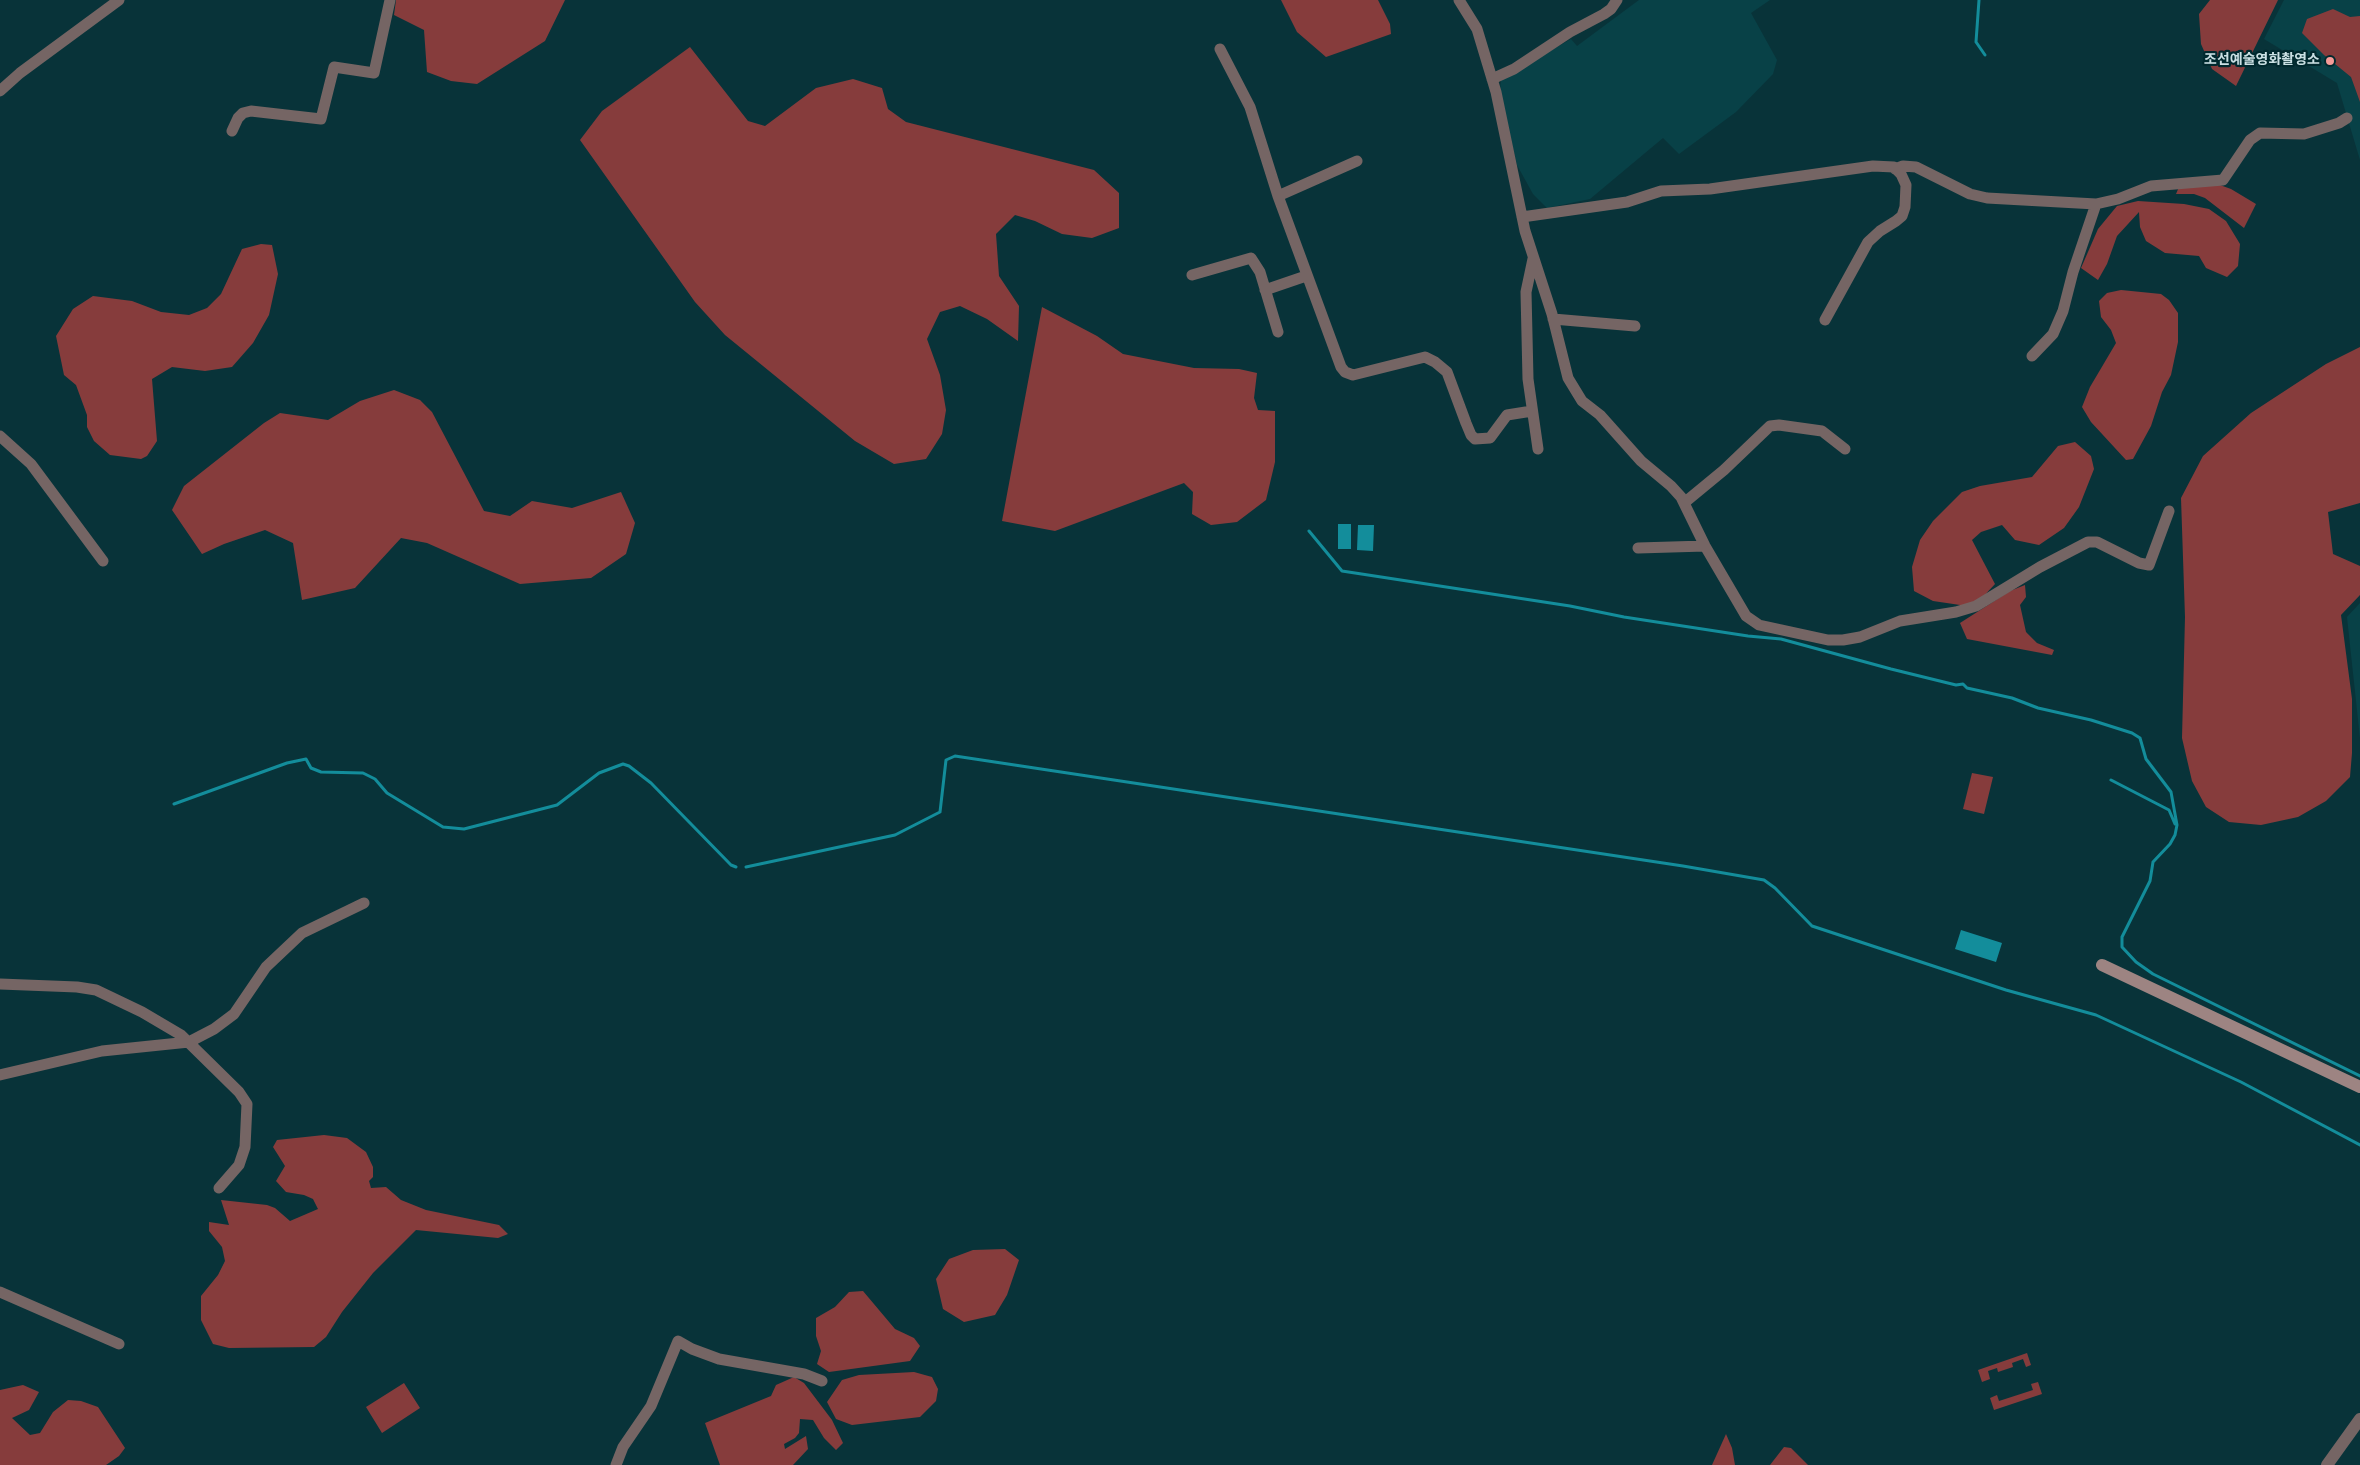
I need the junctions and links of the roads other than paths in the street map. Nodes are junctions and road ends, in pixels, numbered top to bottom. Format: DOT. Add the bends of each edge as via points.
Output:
graph roads {
  1 [pos="119,0"];
  2 [pos="390,0"];
  3 [pos="1459,0"];
  4 [pos="1617,0"];
  5 [pos="1220,49"];
  6 [pos="1492,79"];
  7 [pos="0,91"];
  8 [pos="2348,118"];
  9 [pos="232,131"];
  10 [pos="1357,161"];
  11 [pos="1895,169"];
  12 [pos="1278,196"];
  13 [pos="2096,204"];
  14 [pos="1522,217"];
  15 [pos="1534,258"];
  16 [pos="1192,275"];
  17 [pos="1306,276"];
  18 [pos="1265,290"];
  19 [pos="1553,319"];
  20 [pos="1825,320"];
  21 [pos="1636,326"];
  22 [pos="1278,332"];
  23 [pos="2032,356"];
  24 [pos="1532,411"];
  25 [pos="0,436"];
  26 [pos="1538,449"];
  27 [pos="1845,449"];
  28 [pos="1684,504"];
  29 [pos="2169,511"];
  30 [pos="1705,546"];
  31 [pos="1638,548"];
  32 [pos="102,561"];
  33 [pos="364,903"];
  34 [pos="2102,965"];
  35 [pos="0,984"];
  36 [pos="189,1042"];
  37 [pos="0,1076"];
  38 [pos="2360,1087"];
  39 [pos="219,1188"];
  40 [pos="0,1292"];
  41 [pos="119,1344"];
  42 [pos="822,1381"];
  43 [pos="2360,1419"];
  44 [pos="616,1465"];
  45 [pos="2327,1465"];
  1 -- 7 [label="street"];
  2 -- 9 [label="street" via="374,73 334,67 321,119 251,111 238,118"];
  3 -- 6 [label="street" via="1477,29"];
  4 -- 6 [label="street" via="1604,14"];
  5 -- 12 [label="street" via="1250,107"];
  6 -- 14 [label="street"];
  8 -- 13 [label="street" via="2304,134 2260,133 2250,140 2224,180 2151,186"];
  10 -- 12 [label="street"];
  11 -- 13 [label="street" via="1916,167 1970,194 1987,198"];
  11 -- 14 [label="street" via="1886,165 1873,166 1710,189 1660,191 1627,202"];
  11 -- 20 [label="street" via="1906,185 1902,216 1868,242"];
  12 -- 17 [label="street"];
  13 -- 23 [label="street" via="2063,311 2053,334"];
  14 -- 15 [label="street"];
  15 -- 19 [label="street"];
  15 -- 24 [label="street" via="1526,292"];
  16 -- 18 [label="street" via="1251,258 1260,272"];
  17 -- 18 [label="street"];
  17 -- 24 [label="street" via="1345,372 1361,374 1424,357 1435,362 1446,372 1475,439 1490,438 1507,415"];
  18 -- 22 [label="street"];
  19 -- 21 [label="street"];
  19 -- 28 [label="street" via="1568,378 1576,393 1641,461 1671,486"];
  24 -- 26 [label="street"];
  25 -- 32 [label="street" via="31,464"];
  27 -- 28 [label="street" via="1822,432 1770,426"];
  28 -- 30 [label="street"];
  29 -- 30 [label="street" via="2150,565 2139,563 2097,542 2088,542 1976,606 1900,621 1860,637 1843,640 1828,640 1758,625 1746,616"];
  30 -- 31 [label="street"];
  33 -- 36 [label="street" via="302,933 266,967 234,1014"];
  34 -- 38 [label="main road"];
  35 -- 36 [label="street" via="96,990 165,1024"];
  36 -- 37 [label="street" via="102,1051"];
  36 -- 39 [label="street" via="247,1104 242,1156"];
  40 -- 41 [label="street"];
  42 -- 44 [label="street" via="804,1374 719,1359 678,1341 651,1406 623,1447"];
  43 -- 45 [label="street"];
}
